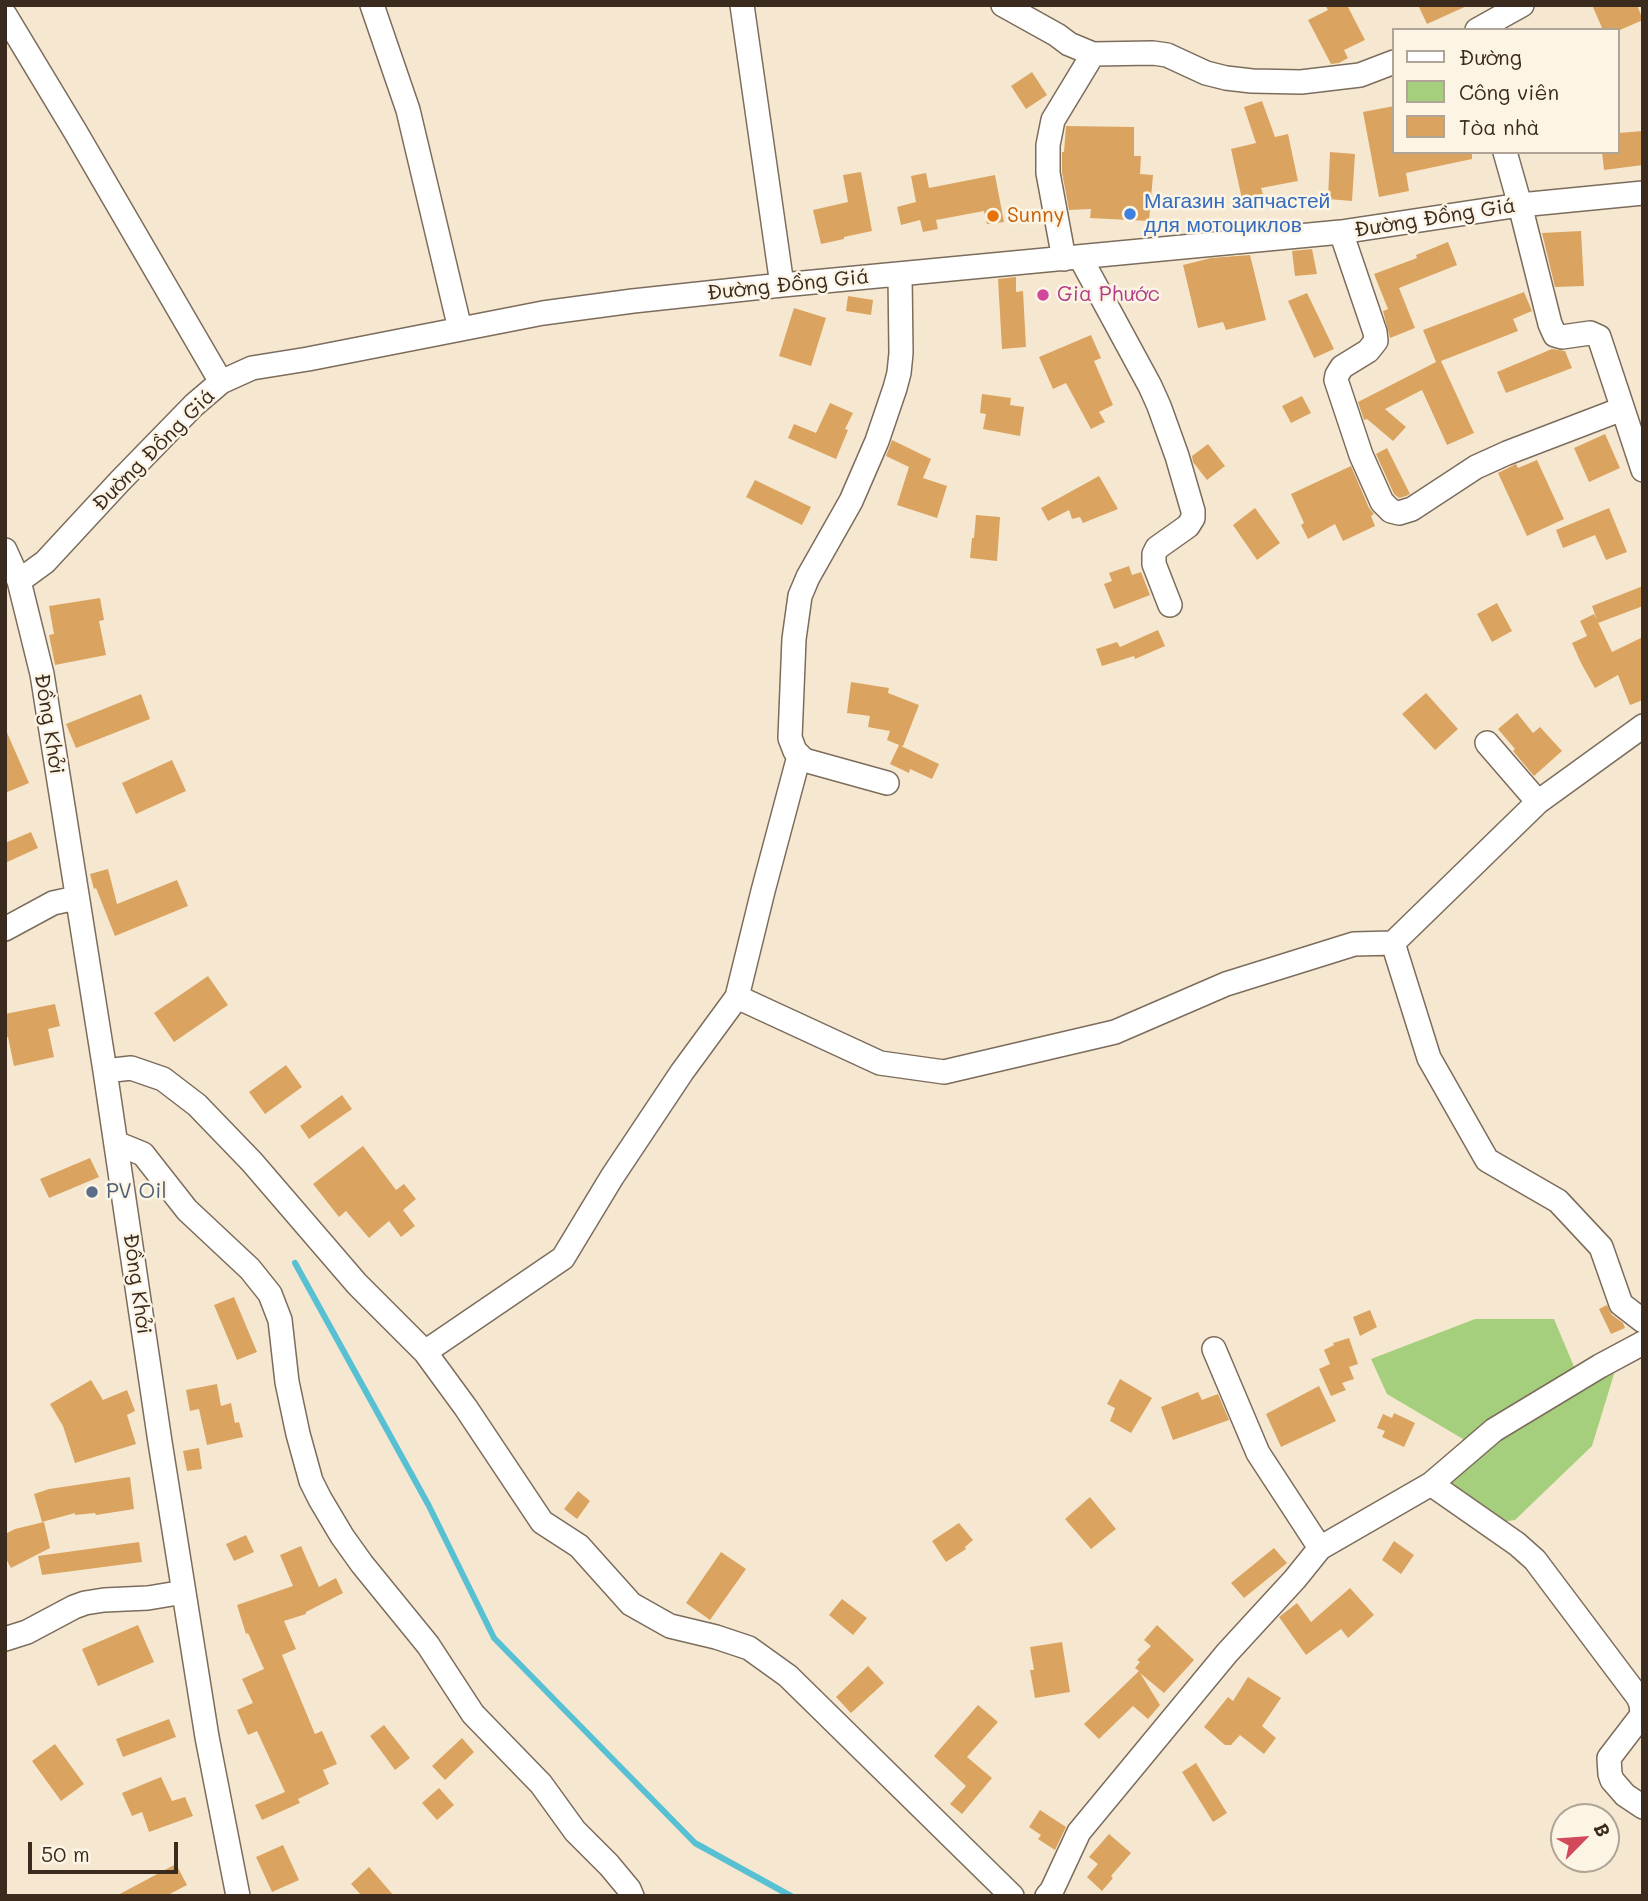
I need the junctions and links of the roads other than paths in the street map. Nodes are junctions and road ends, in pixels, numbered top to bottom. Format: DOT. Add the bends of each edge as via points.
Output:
graph roads {
  1 [pos="372,5"];
  2 [pos="742,5"];
  3 [pos="1003,5"];
  4 [pos="1522,5"];
  5 [pos="5,15"];
  6 [pos="1480,28"];
  7 [pos="1093,54"];
  8 [pos="1392,63"];
  9 [pos="1506,154"];
  10 [pos="1643,193"];
  11 [pos="1520,205"];
  12 [pos="1341,232"];
  13 [pos="1072,258"];
  14 [pos="900,274"];
  15 [pos="782,285"];
  16 [pos="460,329"];
  17 [pos="221,382"];
  18 [pos="1622,410"];
  19 [pos="1643,470"];
  20 [pos="5,550"];
  21 [pos="19,581"];
  22 [pos="1170,605"];
  23 [pos="1643,726"];
  24 [pos="1487,743"];
  25 [pos="799,756"];
  26 [pos="887,783"];
  27 [pos="1538,802"];
  28 [pos="76,898"];
  29 [pos="5,929"];
  30 [pos="1394,943"];
  31 [pos="737,997"];
  32 [pos="105,1071"];
  33 [pos="116,1143"];
  34 [pos="1643,1321"];
  35 [pos="1643,1343"];
  36 [pos="1214,1349"];
  37 [pos="425,1352"];
  38 [pos="1431,1484"];
  39 [pos="1320,1548"];
  40 [pos="184,1592"];
  41 [pos="5,1639"];
  42 [pos="1643,1807"];
  43 [pos="239,1896"];
  44 [pos="632,1896"];
  45 [pos="1012,1896"];
  46 [pos="1047,1896"];
  1 -- 16 [label="street" via="408,110"];
  2 -- 15 [label="street"];
  3 -- 7 [label="street"];
  4 -- 6 [label="street"];
  5 -- 17 [label="street"];
  7 -- 8 [label="street" via="1153,52 1206,73 1285,83 1360,75"];
  7 -- 13 [label="street" via="1054,120 1048,145 1048,173"];
  9 -- 11 [label="street"];
  10 -- 11 [label="street, Đường Đồng Giá"];
  11 -- 12 [label="street, Đường Đồng Giá"];
  11 -- 18 [label="street" via="1555,335 1590,333 1599,337"];
  12 -- 13 [label="street, Đường Đồng Giá"];
  12 -- 18 [label="street" via="1376,341 1342,367 1336,380 1361,455 1382,502 1391,511 1405,512 1507,453"];
  13 -- 14 [label="street, Đường Đồng Giá"];
  13 -- 22 [label="street" via="1150,386 1193,511 1188,526 1154,554"];
  14 -- 15 [label="street, Đường Đồng Giá"];
  14 -- 25 [label="street" via="901,353 895,388 860,483 800,596 790,738"];
  15 -- 16 [label="street, Đường Đồng Giá" via="633,300"];
  16 -- 17 [label="street, Đường Đồng Giá" via="252,368"];
  17 -- 21 [label="street, Đường Đồng Giá" via="45,562"];
  18 -- 19 [label="street"];
  20 -- 21 [label="street, Đồng Khởi"];
  21 -- 28 [label="street, Đồng Khởi" via="41,674"];
  23 -- 27 [label="street"];
  24 -- 27 [label="street"];
  25 -- 26 [label="street"];
  25 -- 31 [label="street"];
  27 -- 30 [label="street"];
  28 -- 29 [label="street" via="53,903"];
  28 -- 32 [label="street, Đồng Khởi"];
  30 -- 31 [label="street" via="1354,944 1226,984 1115,1032 944,1072 880,1063"];
  30 -- 34 [label="street" via="1429,1058 1488,1160 1558,1201 1601,1247 1622,1304"];
  31 -- 37 [label="street" via="620,1165 564,1258"];
  32 -- 33 [label="street, Đồng Khởi"];
  32 -- 37 [label="street" via="131,1068 163,1079 197,1105 357,1284"];
  33 -- 40 [label="street, Đồng Khởi"];
  33 -- 44 [label="street" via="143,1154 187,1210 270,1294 280,1320 287,1382 311,1480 342,1536 428,1645 473,1714 547,1791"];
  35 -- 38 [label="street" via="1494,1430"];
  36 -- 39 [label="street" via="1258,1453"];
  37 -- 45 [label="street" via="542,1522 579,1546 631,1604 670,1626 749,1648 788,1676"];
  38 -- 39 [label="street"];
  38 -- 42 [label="street" via="1535,1560 1642,1704 1642,1715 1609,1758 1612,1780"];
  39 -- 46 [label="street" via="1079,1832"];
  40 -- 41 [label="street" via="85,1604"];
  40 -- 43 [label="street, Đồng Khởi"];
}
